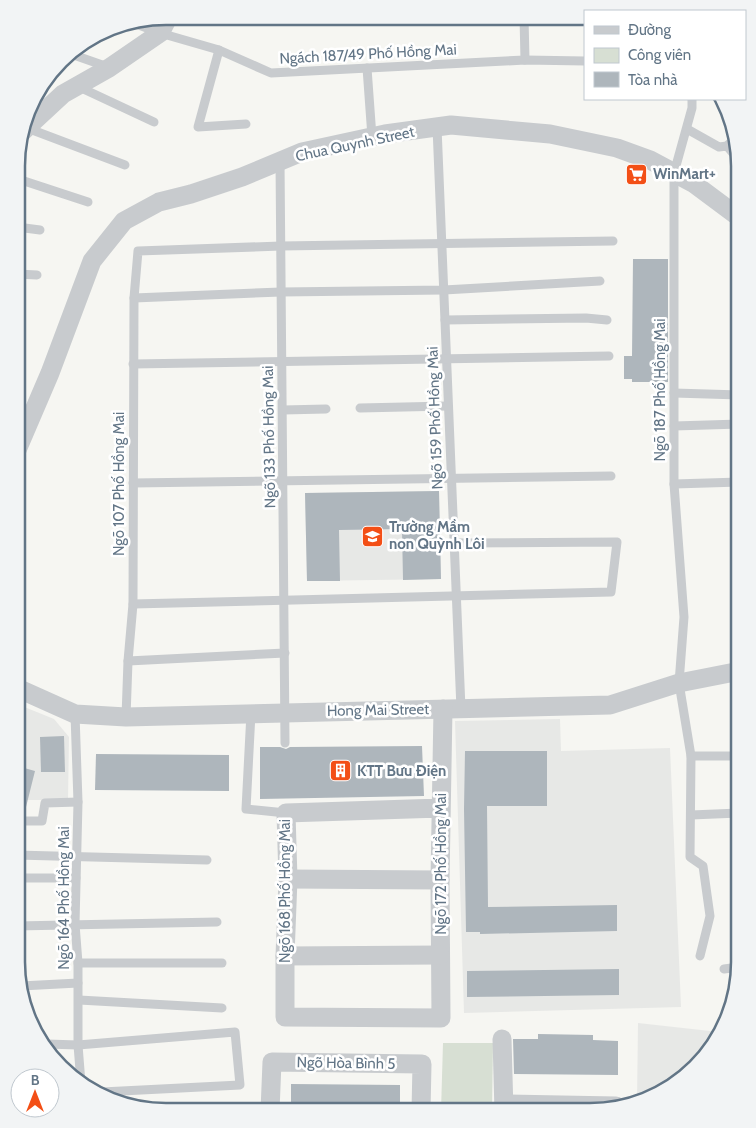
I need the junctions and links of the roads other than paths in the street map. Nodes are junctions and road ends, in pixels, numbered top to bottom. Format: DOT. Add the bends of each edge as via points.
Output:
graph roads {
  1 [pos="164,25"];
  2 [pos="524,25"];
  3 [pos="144,27"];
  4 [pos="160,33"];
  5 [pos="219,50"];
  6 [pos="78,56"];
  7 [pos="525,60"];
  8 [pos="584,60"];
  9 [pos="110,68"];
  10 [pos="368,68"];
  11 [pos="76,86"];
  12 [pos="692,100"];
  13 [pos="34,119"];
  14 [pos="154,122"];
  15 [pos="32,123"];
  16 [pos="246,124"];
  17 [pos="437,127"];
  18 [pos="687,129"];
  19 [pos="372,137"];
  20 [pos="727,146"];
  21 [pos="730,150"];
  22 [pos="280,161"];
  23 [pos="125,166"];
  24 [pos="674,173"];
  25 [pos="25,181"];
  26 [pos="88,202"];
  27 [pos="731,211"];
  28 [pos="25,228"];
  29 [pos="40,230"];
  30 [pos="613,241"];
  31 [pos="442,244"];
  32 [pos="281,246"];
  33 [pos="25,274"];
  34 [pos="37,275"];
  35 [pos="600,281"];
  36 [pos="444,290"];
  37 [pos="282,292"];
  38 [pos="134,298"];
  39 [pos="445,320"];
  40 [pos="607,320"];
  41 [pos="609,356"];
  42 [pos="446,360"];
  43 [pos="282,362"];
  44 [pos="133,364"];
  45 [pos="674,392"];
  46 [pos="731,395"];
  47 [pos="448,406"];
  48 [pos="360,408"];
  49 [pos="326,409"];
  50 [pos="283,410"];
  51 [pos="731,424"];
  52 [pos="674,426"];
  53 [pos="25,431"];
  54 [pos="611,476"];
  55 [pos="452,479"];
  56 [pos="283,480"];
  57 [pos="731,482"];
  58 [pos="133,483"];
  59 [pos="674,484"];
  60 [pos="454,543"];
  61 [pos="456,596"];
  62 [pos="284,599"];
  63 [pos="133,604"];
  64 [pos="285,653"];
  65 [pos="128,662"];
  66 [pos="731,673"];
  67 [pos="679,683"];
  68 [pos="25,692"];
  69 [pos="452,709"];
  70 [pos="286,712"];
  71 [pos="251,713"];
  72 [pos="75,714"];
  73 [pos="126,717"];
  74 [pos="285,743"];
  75 [pos="691,756"];
  76 [pos="731,756"];
  77 [pos="78,802"];
  78 [pos="441,808"];
  79 [pos="286,812"];
  80 [pos="731,813"];
  81 [pos="691,815"];
  82 [pos="25,821"];
  83 [pos="25,855"];
  84 [pos="76,856"];
  85 [pos="207,860"];
  86 [pos="25,878"];
  87 [pos="76,878"];
  88 [pos="288,879"];
  89 [pos="440,880"];
  90 [pos="217,922"];
  91 [pos="75,924"];
  92 [pos="25,926"];
  93 [pos="440,955"];
  94 [pos="285,956"];
  95 [pos="700,956"];
  96 [pos="78,963"];
  97 [pos="222,963"];
  98 [pos="731,968"];
  99 [pos="724,969"];
  100 [pos="78,984"];
  101 [pos="27,986"];
  102 [pos="79,1000"];
  103 [pos="222,1008"];
  104 [pos="285,1017"];
  105 [pos="502,1038"];
  106 [pos="52,1044"];
  107 [pos="78,1045"];
  108 [pos="80,1074"];
  109 [pos="111,1092"];
  110 [pos="270,1103"];
  111 [pos="422,1103"];
  112 [pos="504,1103"];
  1 -- 4 [label="street"];
  2 -- 7 [label="lane"];
  3 -- 4 [label="lane, Ngách 187/49 Phố Hồng Mai"];
  4 -- 5 [label="lane, Ngách 187/49 Phố Hồng Mai"];
  4 -- 9 [label="street"];
  5 -- 10 [label="lane, Ngách 187/49 Phố Hồng Mai" via="271,73"];
  5 -- 16 [label="lane" via="198,127"];
  6 -- 9 [label="lane"];
  7 -- 8 [label="lane, Ngách 187/49 Phố Hồng Mai"];
  7 -- 10 [label="lane, Ngách 187/49 Phố Hồng Mai"];
  9 -- 11 [label="street"];
  10 -- 19 [label="lane"];
  11 -- 13 [label="street"];
  11 -- 14 [label="lane"];
  12 -- 18 [label="lane, Ngõ 187 Phố Hồng Mai"];
  15 -- 23 [label="lane"];
  17 -- 19 [label="street, Chua Quynh Street"];
  17 -- 24 [label="street, Chua Quynh Street" via="451,125 559,136 617,148"];
  17 -- 31 [label="lane, Ngõ 159 Phố Hồng Mai"];
  18 -- 20 [label="lane" via="719,146"];
  18 -- 24 [label="lane, Ngõ 187 Phố Hồng Mai"];
  19 -- 22 [label="street, Chua Quynh Street" via="302,152"];
  20 -- 21 [label="lane"];
  22 -- 32 [label="lane, Ngõ 133 Phố Hồng Mai"];
  22 -- 53 [label="street, Chua Quynh Street" via="242,177 159,202 124,221 92,261"];
  24 -- 27 [label="street, Chua Quynh Street"];
  24 -- 45 [label="lane, Ngõ 187 Phố Hồng Mai"];
  25 -- 26 [label="lane"];
  28 -- 29 [label="lane"];
  30 -- 31 [label="lane"];
  31 -- 32 [label="lane"];
  31 -- 36 [label="lane, Ngõ 159 Phố Hồng Mai"];
  32 -- 37 [label="lane, Ngõ 133 Phố Hồng Mai"];
  32 -- 38 [label="lane, Ngõ 107 Phố Hồng Mai" via="138,251"];
  33 -- 34 [label="lane"];
  35 -- 36 [label="lane"];
  36 -- 37 [label="lane"];
  36 -- 39 [label="lane, Ngõ 159 Phố Hồng Mai"];
  37 -- 38 [label="lane"];
  37 -- 43 [label="lane, Ngõ 133 Phố Hồng Mai"];
  38 -- 44 [label="lane, Ngõ 107 Phố Hồng Mai"];
  39 -- 40 [label="lane"];
  39 -- 42 [label="lane, Ngõ 159 Phố Hồng Mai"];
  41 -- 42 [label="lane"];
  42 -- 43 [label="lane"];
  42 -- 47 [label="lane, Ngõ 159 Phố Hồng Mai"];
  43 -- 44 [label="lane"];
  43 -- 50 [label="lane, Ngõ 133 Phố Hồng Mai"];
  44 -- 58 [label="lane, Ngõ 107 Phố Hồng Mai"];
  45 -- 46 [label="lane"];
  45 -- 52 [label="lane, Ngõ 187 Phố Hồng Mai"];
  47 -- 48 [label="lane"];
  47 -- 55 [label="lane, Ngõ 159 Phố Hồng Mai"];
  49 -- 50 [label="lane"];
  50 -- 56 [label="lane, Ngõ 133 Phố Hồng Mai"];
  51 -- 52 [label="lane"];
  52 -- 59 [label="lane, Ngõ 187 Phố Hồng Mai"];
  54 -- 55 [label="lane"];
  55 -- 56 [label="lane"];
  55 -- 60 [label="lane, Ngõ 159 Phố Hồng Mai"];
  56 -- 58 [label="lane"];
  56 -- 62 [label="lane, Ngõ 133 Phố Hồng Mai"];
  57 -- 59 [label="lane"];
  58 -- 63 [label="lane, Ngõ 107 Phố Hồng Mai"];
  59 -- 67 [label="lane, Ngõ 187 Phố Hồng Mai" via="684,616"];
  60 -- 61 [label="lane, Ngõ 159 Phố Hồng Mai"];
  60 -- 61 [label="lane" via="616,542 611,592"];
  61 -- 62 [label="lane"];
  61 -- 69 [label="lane, Ngõ 159 Phố Hồng Mai"];
  62 -- 63 [label="lane"];
  62 -- 64 [label="lane, Ngõ 133 Phố Hồng Mai"];
  63 -- 65 [label="lane, Ngõ 107 Phố Hồng Mai"];
  64 -- 65 [label="lane"];
  64 -- 70 [label="lane, Ngõ 133 Phố Hồng Mai"];
  65 -- 73 [label="lane, Ngõ 107 Phố Hồng Mai"];
  66 -- 67 [label="street, Hong Mai Street"];
  67 -- 69 [label="street, Hong Mai Street" via="610,705"];
  67 -- 75 [label="lane, Ngõ 187 Phố Hồng Mai"];
  68 -- 72 [label="street, Hong Mai Street"];
  69 -- 70 [label="street, Hong Mai Street"];
  69 -- 78 [label="street, Ngõ 172 Phố Hồng Mai"];
  70 -- 71 [label="street, Hong Mai Street"];
  70 -- 74 [label="lane, Ngõ 133 Phố Hồng Mai"];
  71 -- 73 [label="street, Hong Mai Street"];
  71 -- 79 [label="lane, Ngõ 168 Phố Hồng Mai" via="246,810"];
  72 -- 73 [label="street, Hong Mai Street"];
  72 -- 77 [label="lane, Ngõ 164 Phố Hồng Mai"];
  75 -- 76 [label="lane"];
  75 -- 81 [label="lane, Ngõ 187 Phố Hồng Mai"];
  77 -- 82 [label="lane" via="45,803 42,821"];
  77 -- 84 [label="lane, Ngõ 164 Phố Hồng Mai"];
  78 -- 79 [label="street"];
  78 -- 89 [label="street, Ngõ 172 Phố Hồng Mai"];
  79 -- 88 [label="street, Ngõ 168 Phố Hồng Mai"];
  80 -- 81 [label="lane"];
  81 -- 95 [label="lane, Ngõ 187 Phố Hồng Mai" via="690,858 703,866 710,916"];
  83 -- 84 [label="lane"];
  84 -- 85 [label="lane"];
  84 -- 87 [label="lane, Ngõ 164 Phố Hồng Mai"];
  86 -- 87 [label="lane"];
  87 -- 91 [label="lane, Ngõ 164 Phố Hồng Mai"];
  88 -- 89 [label="street"];
  88 -- 94 [label="street, Ngõ 168 Phố Hồng Mai"];
  89 -- 93 [label="street, Ngõ 172 Phố Hồng Mai"];
  90 -- 91 [label="lane"];
  91 -- 92 [label="lane"];
  91 -- 96 [label="lane, Ngõ 164 Phố Hồng Mai"];
  93 -- 94 [label="street"];
  93 -- 104 [label="street, Ngõ 172 Phố Hồng Mai" via="441,1018"];
  94 -- 104 [label="street, Ngõ 168 Phố Hồng Mai"];
  96 -- 97 [label="lane"];
  96 -- 100 [label="lane, Ngõ 164 Phố Hồng Mai"];
  98 -- 99 [label="lane"];
  100 -- 101 [label="lane"];
  100 -- 102 [label="lane, Ngõ 164 Phố Hồng Mai"];
  102 -- 103 [label="lane"];
  102 -- 107 [label="lane, Ngõ 164 Phố Hồng Mai"];
  105 -- 112 [label="street"];
  106 -- 107 [label="lane"];
  107 -- 108 [label="lane, Ngõ 164 Phố Hồng Mai"];
  107 -- 109 [label="lane" via="236,1032 240,1085"];
  110 -- 111 [label="street, Ngõ Hòa Bình 5" via="272,1062 422,1064"];
}
